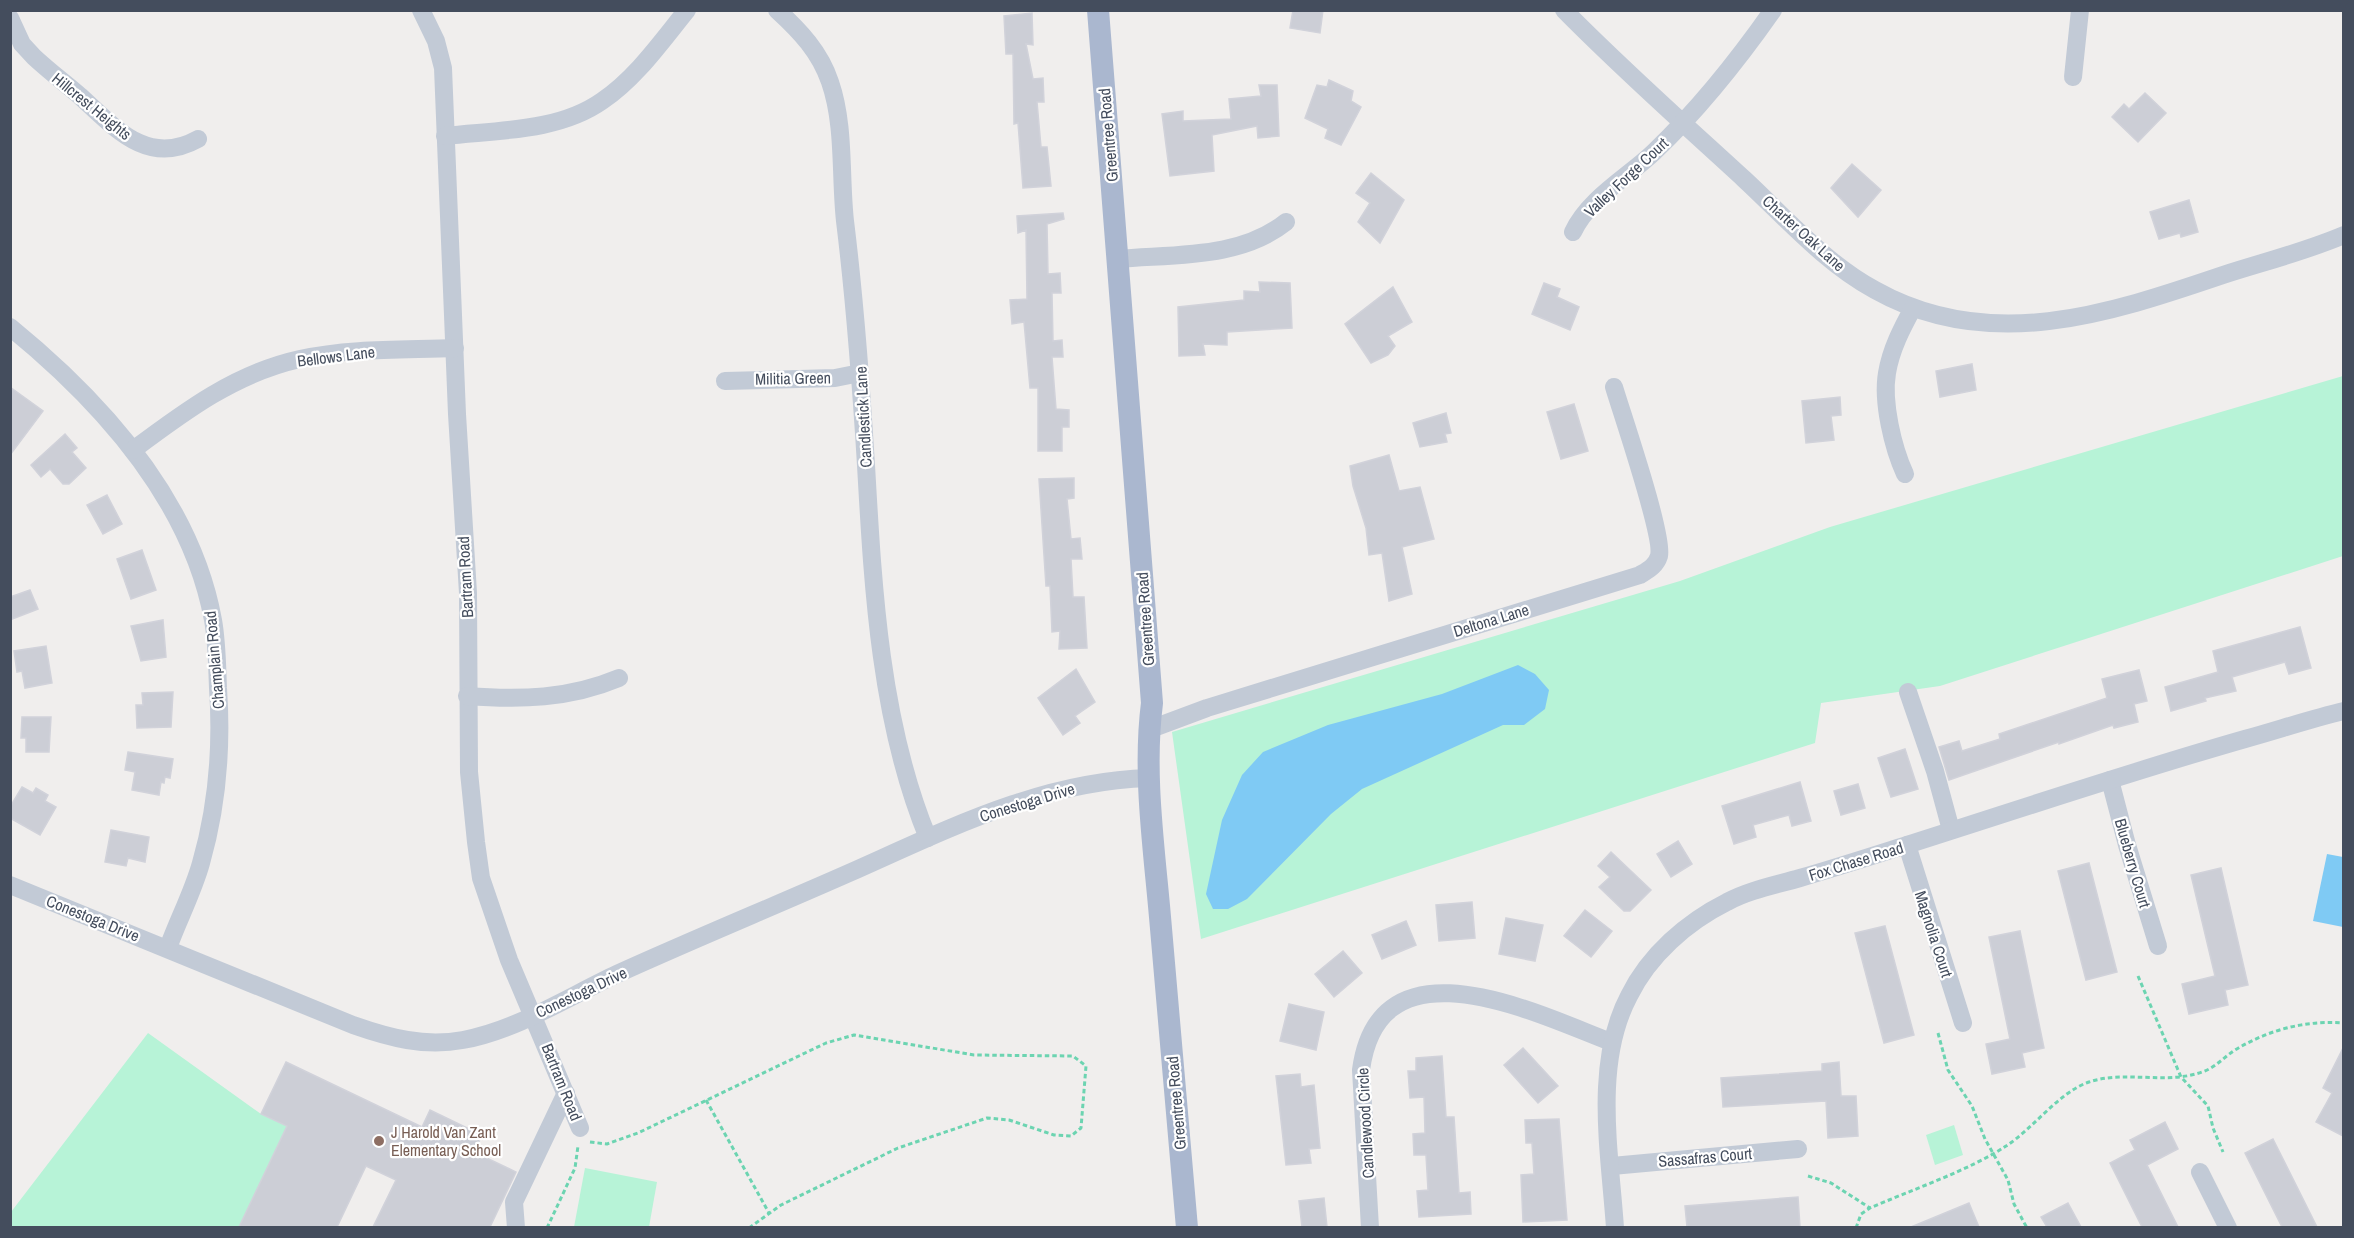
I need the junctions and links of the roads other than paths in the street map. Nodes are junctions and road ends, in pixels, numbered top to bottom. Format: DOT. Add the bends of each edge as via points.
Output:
graph roads {
  1 [pos="421,10"];
  2 [pos="687,10"];
  3 [pos="777,10"];
  4 [pos="1098,10"];
  5 [pos="1564,10"];
  6 [pos="1773,10"];
  7 [pos="2080,10"];
  8 [pos="10,18"];
  9 [pos="2073,77"];
  10 [pos="1682,123"];
  11 [pos="445,136"];
  12 [pos="198,140"];
  13 [pos="1286,222"];
  14 [pos="1573,232"];
  15 [pos="2343,235"];
  16 [pos="1118,259"];
  17 [pos="1913,308"];
  18 [pos="10,327"];
  19 [pos="454,348"];
  20 [pos="860,374"];
  21 [pos="725,381"];
  22 [pos="1614,387"];
  23 [pos="133,450"];
  24 [pos="1905,474"];
  25 [pos="619,678"];
  26 [pos="1908,692"];
  27 [pos="467,696"];
  28 [pos="2343,711"];
  29 [pos="1148,730"];
  30 [pos="1149,778"];
  31 [pos="2110,780"];
  32 [pos="1951,830"];
  33 [pos="928,838"];
  34 [pos="1907,845"];
  35 [pos="10,885"];
  36 [pos="2158,946"];
  37 [pos="168,948"];
  38 [pos="534,1014"];
  39 [pos="1963,1023"];
  40 [pos="1611,1042"];
  41 [pos="566,1093"];
  42 [pos="579,1134"];
  43 [pos="1798,1149"];
  44 [pos="1612,1166"];
  45 [pos="2200,1172"];
  46 [pos="516,1227"];
  47 [pos="1187,1227"];
  48 [pos="1370,1227"];
  49 [pos="1615,1227"];
  50 [pos="2228,1227"];
  1 -- 11 [label="street, Bartram Road" via="436,41 443,68"];
  2 -- 11 [label="street" via="636,71 591,108 538,125"];
  3 -- 20 [label="street, Candlestick Lane" via="808,40 821,59 837,106"];
  4 -- 16 [label="main road, Greentree Road"];
  5 -- 10 [label="street, Charter Oak Lane"];
  6 -- 10 [label="street, Valley Forge Court"];
  7 -- 9 [label="street"];
  8 -- 12 [label="street, Hillcrest Heights" via="22,44 34,57 130,138 161,150"];
  10 -- 14 [label="street, Valley Forge Court" via="1586,212"];
  10 -- 17 [label="street, Charter Oak Lane" via="1832,262 1874,290"];
  11 -- 19 [label="street, Bartram Road"];
  13 -- 16 [label="street" via="1236,247"];
  15 -- 17 [label="street, Charter Oak Lane" via="2199,284 2072,319 1996,325"];
  16 -- 29 [label="main road, Greentree Road" via="1152,703"];
  17 -- 24 [label="street" via="1897,338 1886,374 1894,451"];
  18 -- 23 [label="street, Champlain Road" via="85,394"];
  19 -- 23 [label="street, Bellows Lane" via="349,352 277,366 207,396"];
  19 -- 27 [label="street, Bartram Road" via="468,593"];
  20 -- 21 [label="street, Militia Green"];
  20 -- 33 [label="street, Candlestick Lane" via="882,654 912,799"];
  22 -- 29 [label="street, Deltona Lane" via="1656,527 1659,556 1652,568"];
  23 -- 37 [label="street, Champlain Road" via="165,499 200,570 216,649 220,731 211,816 200,866"];
  25 -- 27 [label="street" via="548,697"];
  26 -- 32 [label="street"];
  27 -- 38 [label="street, Bartram Road" via="471,807 481,878 509,960"];
  28 -- 31 [label="street, Fox Chase Road"];
  29 -- 30 [label="main road, Greentree Road"];
  30 -- 33 [label="street, Conestoga Drive" via="1120,779 1037,795"];
  30 -- 47 [label="main road, Greentree Road"];
  31 -- 32 [label="street, Fox Chase Road"];
  31 -- 36 [label="street, Blueberry Court"];
  32 -- 34 [label="street, Fox Chase Road"];
  33 -- 38 [label="street, Conestoga Drive" via="744,916"];
  34 -- 39 [label="street, Magnolia Court"];
  34 -- 40 [label="street, Fox Chase Road" via="1757,890 1705,914 1661,951 1643,972 1628,996"];
  35 -- 37 [label="street, Conestoga Drive"];
  37 -- 38 [label="street, Conestoga Drive" via="353,1025 411,1042 465,1040"];
  38 -- 41 [label="street, Bartram Road"];
  40 -- 44 [label="street, Fox Chase Road" via="1607,1071"];
  40 -- 48 [label="street, Candlewood Circle" via="1508,1004 1467,994 1427,993 1395,1006 1381,1018 1363,1050"];
  41 -- 42 [label="street, Bartram Road"];
  41 -- 46 [label="street" via="514,1202"];
  43 -- 44 [label="street, Sassafras Court"];
  44 -- 49 [label="street, Fox Chase Road"];
  45 -- 50 [label="street"];
}
